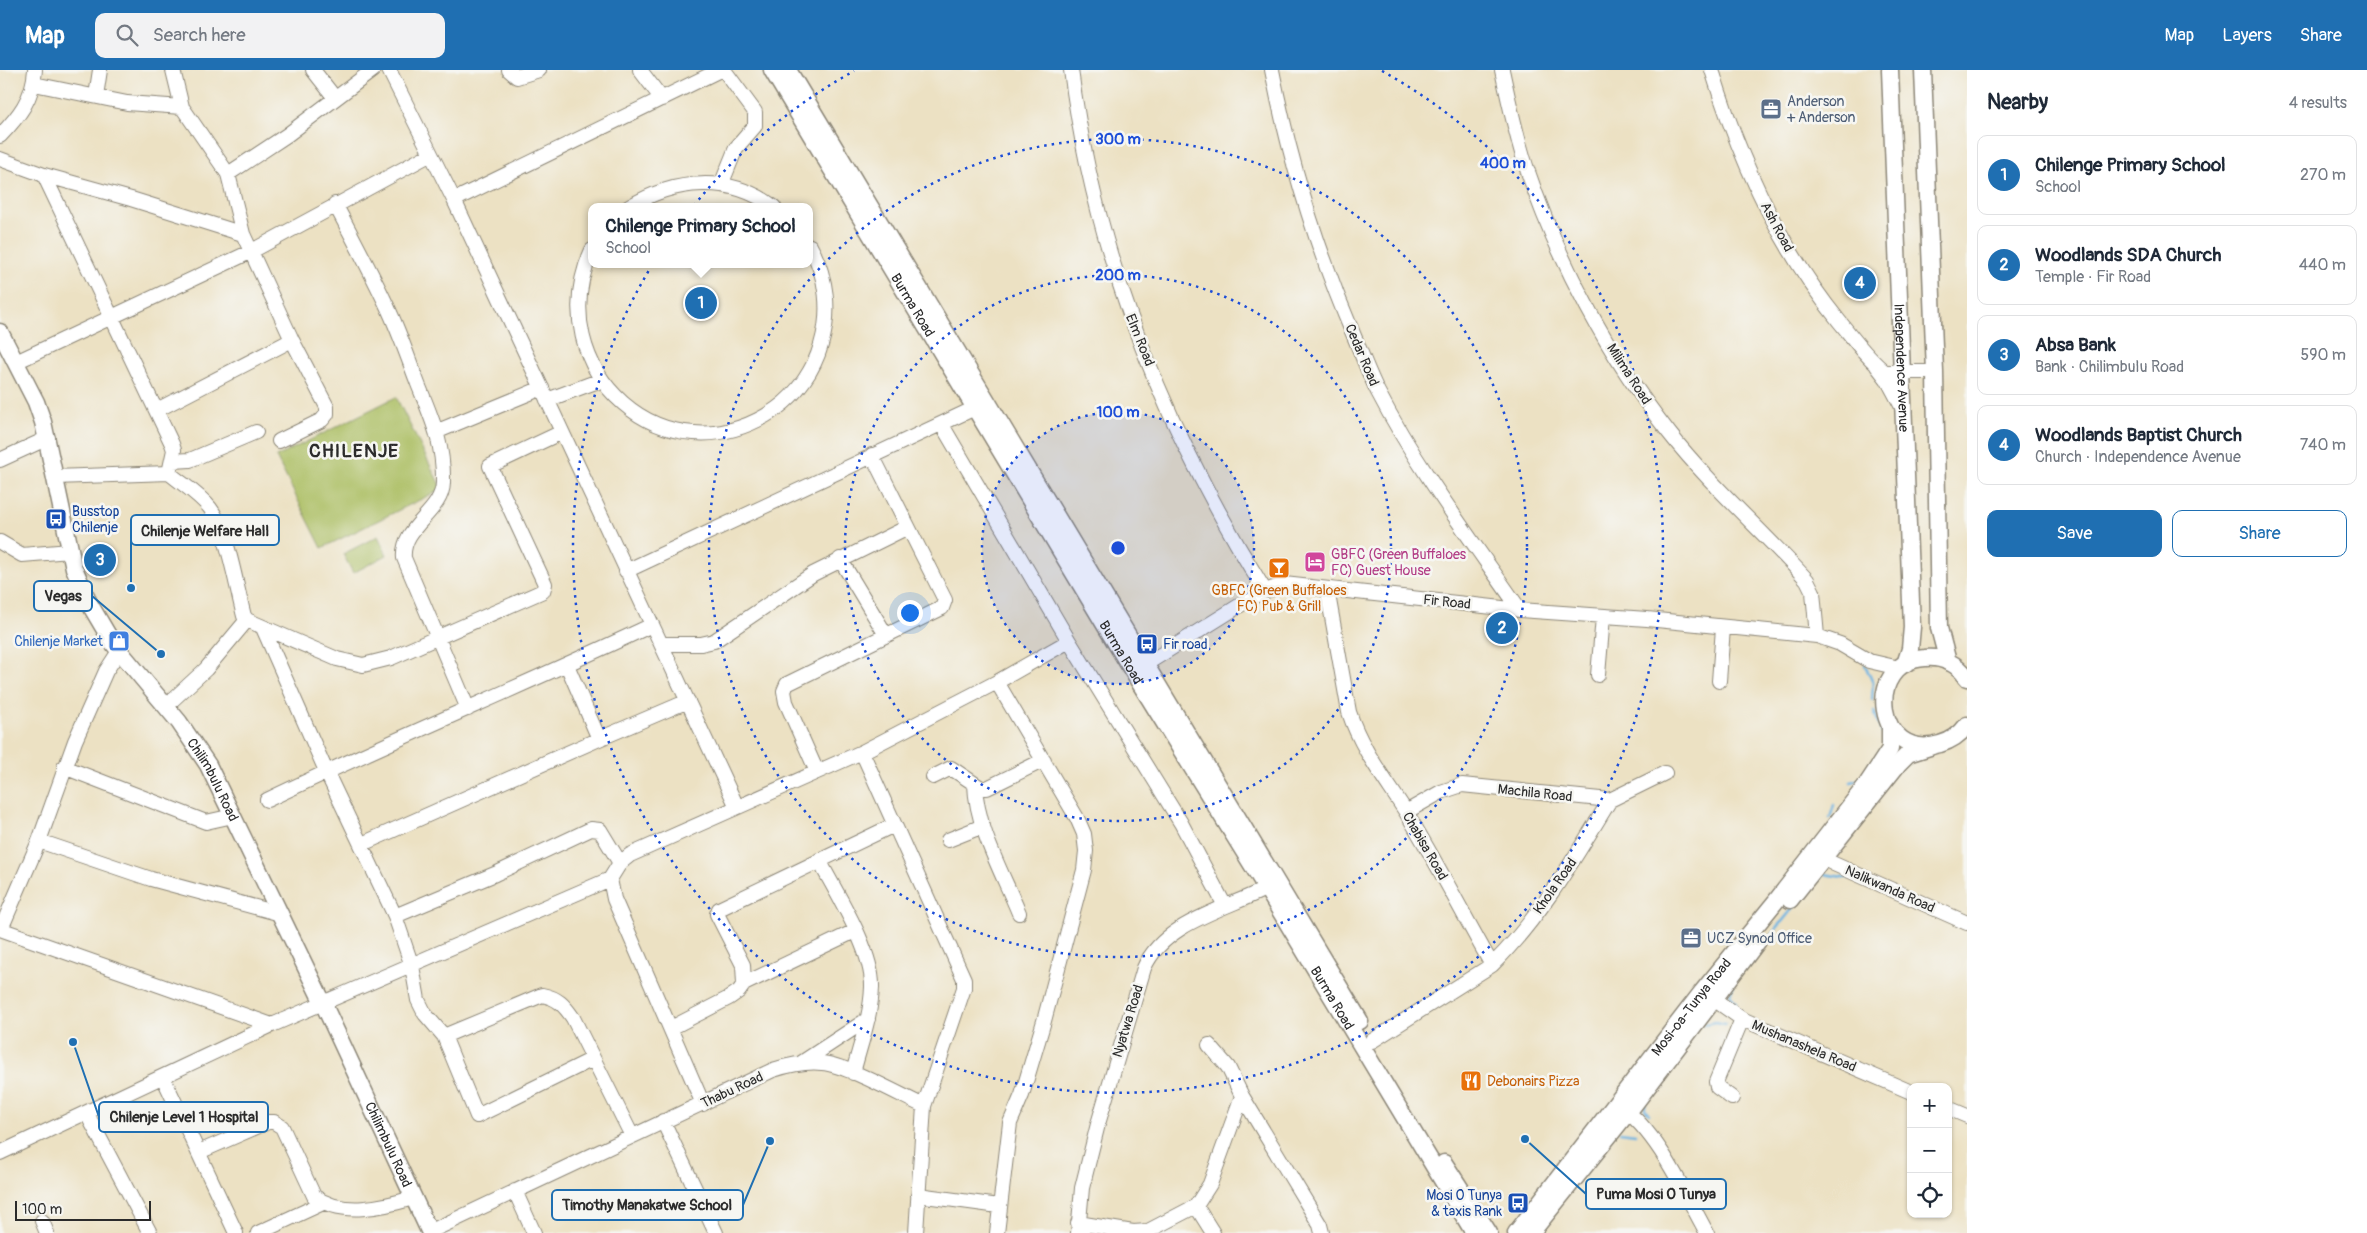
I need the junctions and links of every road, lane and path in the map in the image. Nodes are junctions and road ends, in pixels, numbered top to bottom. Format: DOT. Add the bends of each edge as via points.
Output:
graph roads {
  1 [pos="100,70"];
  2 [pos="173,70"];
  3 [pos="313,70"];
  4 [pos="373,70"];
  5 [pos="389,70"];
  6 [pos="508,70"];
  7 [pos="539,70"];
  8 [pos="640,70"];
  9 [pos="720,70"];
  10 [pos="724,70"];
  11 [pos="772,70"];
  12 [pos="788,70"];
  13 [pos="1071,70"];
  14 [pos="1272,70"];
  15 [pos="1502,70"];
  16 [pos="1712,70"];
  17 [pos="1890,70"];
  18 [pos="1923,70"];
  19 [pos="34,77"];
  20 [pos="96,96"];
  21 [pos="335,98"];
  22 [pos="662,99"];
  23 [pos="182,107"];
  24 [pos="0,136"];
  25 [pos="431,154"];
  26 [pos="0,160"];
  27 [pos="228,174"];
  28 [pos="44,175"];
  29 [pos="721,185"];
  30 [pos="454,200"];
  31 [pos="636,203"];
  32 [pos="768,203"];
  33 [pos="335,204"];
  34 [pos="243,234"];
  35 [pos="250,252"];
  36 [pos="813,253"];
  37 [pos="588,262"];
  38 [pos="111,318"];
  39 [pos="0,332"];
  40 [pos="292,340"];
  41 [pos="16,362"];
  42 [pos="1876,364"];
  43 [pos="1903,372"];
  44 [pos="1935,372"];
  45 [pos="601,380"];
  46 [pos="544,394"];
  47 [pos="975,408"];
  48 [pos="157,410"];
  49 [pos="1904,413"];
  50 [pos="942,425"];
  51 [pos="438,431"];
  52 [pos="256,432"];
  53 [pos="562,432"];
  54 [pos="48,438"];
  55 [pos="279,441"];
  56 [pos="872,455"];
  57 [pos="0,460"];
  58 [pos="171,467"];
  59 [pos="55,477"];
  60 [pos="908,527"];
  61 [pos="0,542"];
  62 [pos="70,551"];
  63 [pos="840,560"];
  64 [pos="626,571"];
  65 [pos="1328,589"];
  66 [pos="1265,591"];
  67 [pos="1520,610"];
  68 [pos="1603,617"];
  69 [pos="247,620"];
  70 [pos="652,625"];
  71 [pos="263,628"];
  72 [pos="1722,628"];
  73 [pos="886,635"];
  74 [pos="1816,636"];
  75 [pos="437,638"];
  76 [pos="1069,641"];
  77 [pos="661,644"];
  78 [pos="119,651"];
  79 [pos="1967,657"];
  80 [pos="1869,661"];
  81 [pos="1950,663"];
  82 [pos="567,665"];
  83 [pos="1902,666"];
  84 [pos="1139,668"];
  85 [pos="1598,674"];
  86 [pos="1967,678"];
  87 [pos="1719,681"];
  88 [pos="997,682"];
  89 [pos="1886,688"];
  90 [pos="688,701"];
  91 [pos="166,706"];
  92 [pos="468,709"];
  93 [pos="1890,727"];
  94 [pos="1965,730"];
  95 [pos="599,739"];
  96 [pos="1930,747"];
  97 [pos="862,752"];
  98 [pos="1044,760"];
  99 [pos="64,768"];
  100 [pos="326,771"];
  101 [pos="817,772"];
  102 [pos="1665,773"];
  103 [pos="933,777"];
  104 [pos="975,784"];
  105 [pos="267,800"];
  106 [pos="1610,800"];
  107 [pos="737,807"];
  108 [pos="1406,812"];
  109 [pos="233,816"];
  110 [pos="894,825"];
  111 [pos="983,826"];
  112 [pos="948,840"];
  113 [pos="39,841"];
  114 [pos="362,844"];
  115 [pos="1819,856"];
  116 [pos="819,860"];
  117 [pos="620,863"];
  118 [pos="610,879"];
  119 [pos="1273,886"];
  120 [pos="1225,906"];
  121 [pos="1019,913"];
  122 [pos="281,914"];
  123 [pos="395,916"];
  124 [pos="1967,923"];
  125 [pos="0,929"];
  126 [pos="856,931"];
  127 [pos="1492,965"];
  128 [pos="412,966"];
  129 [pos="744,984"];
  130 [pos="1707,996"];
  131 [pos="323,1003"];
  132 [pos="868,1019"];
  133 [pos="1742,1019"];
  134 [pos="272,1025"];
  135 [pos="671,1028"];
  136 [pos="444,1036"];
  137 [pos="1372,1041"];
  138 [pos="1209,1045"];
  139 [pos="592,1059"];
  140 [pos="801,1063"];
  141 [pos="853,1073"];
  142 [pos="163,1077"];
  143 [pos="1907,1090"];
  144 [pos="1242,1096"];
  145 [pos="1732,1098"];
  146 [pos="703,1104"];
  147 [pos="924,1106"];
  148 [pos="1623,1108"];
  149 [pos="1952,1110"];
  150 [pos="86,1114"];
  151 [pos="1967,1116"];
  152 [pos="663,1121"];
  153 [pos="632,1136"];
  154 [pos="199,1152"];
  155 [pos="0,1153"];
  156 [pos="515,1191"];
  157 [pos="918,1195"];
  158 [pos="413,1198"];
  159 [pos="323,1203"];
  160 [pos="999,1206"];
  161 [pos="1196,1206"];
  162 [pos="1078,1228"];
  163 [pos="430,1232"];
  164 [pos="150,1233"];
  165 [pos="236,1233"];
  166 [pos="258,1233"];
  167 [pos="534,1233"];
  168 [pos="716,1233"];
  169 [pos="916,1233"];
  170 [pos="997,1233"];
  171 [pos="1212,1233"];
  172 [pos="1322,1233"];
  173 [pos="1474,1233"];
  174 [pos="1489,1233"];
  175 [pos="1516,1233"];
  176 [pos="1531,1233"];
  177 [pos="1707,1233"];
  1 -- 20 [label="street"];
  2 -- 23 [label="street"];
  3 -- 21 [label="street"];
  4 -- 21 [label="street"];
  5 -- 25 [label="street"];
  6 -- 7 [label="street" via="517,77"];
  8 -- 22 [label="street"];
  9 -- 22 [label="street"];
  10 -- 29 [label="street" via="757,119 736,148"];
  11 -- 47 [label="main road, Burma Road"];
  12 -- 84 [label="main road, Burma Road"];
  13 -- 66 [label="street, Elm Road" via="1094,198 1127,308 1168,409 1221,517"];
  14 -- 67 [label="street, Cedar Road" via="1284,131 1319,248 1378,391 1433,485"];
  15 -- 74 [label="street, Milima Road" via="1528,170 1551,232 1598,326 1670,434 1705,475 1807,580 1813,592"];
  16 -- 42 [label="street, Ash Road" via="1745,162 1772,221 1815,289"];
  17 -- 43 [label="main road, Independence Avenue"];
  18 -- 44 [label="main road"];
  19 -- 20 [label="street"];
  19 -- 24 [label="street" via="24,108"];
  20 -- 23 [label="street" via="151,106"];
  21 -- 27 [label="street"];
  22 -- 30 [label="street"];
  23 -- 27 [label="street"];
  25 -- 30 [label="street"];
  25 -- 33 [label="street"];
  26 -- 28 [label="street"];
  27 -- 34 [label="street"];
  28 -- 34 [label="street"];
  28 -- 38 [label="street"];
  29 -- 31 [label="street" via="702,183 673,187"];
  29 -- 32 [label="street" via="754,194"];
  30 -- 46 [label="street"];
  33 -- 35 [label="street"];
  33 -- 51 [label="street" via="388,308"];
  34 -- 35 [label="street"];
  35 -- 38 [label="street"];
  35 -- 40 [label="street"];
  36 -- 45 [label="street" via="827,301 824,335 804,381 767,415 752,423 719,432 669,428 631,410"];
  37 -- 45 [label="street" via="580,287 579,316 584,345"];
  38 -- 41 [label="street"];
  38 -- 48 [label="street"];
  39 -- 41 [label="main road, Chilimbulu Road"];
  40 -- 48 [label="street"];
  40 -- 55 [label="street" via="327,407 327,414 322,420"];
  41 -- 54 [label="main road, Chilimbulu Road" via="36,402"];
  42 -- 43 [label="street" via="1886,372"];
  42 -- 49 [label="street, Ash Road" via="1888,379"];
  43 -- 44 [label="street"];
  43 -- 49 [label="main road, Independence Avenue"];
  44 -- 81 [label="main road" via="1939,628"];
  45 -- 46 [label="street"];
  46 -- 51 [label="street"];
  46 -- 53 [label="street"];
  47 -- 50 [label="street"];
  47 -- 84 [label="main road, Burma Road"];
  48 -- 58 [label="street" via="174,450"];
  49 -- 83 [label="main road, Independence Avenue" via="1912,627 1910,649"];
  50 -- 56 [label="street"];
  50 -- 76 [label="street"];
  51 -- 75 [label="street" via="443,464 440,498 417,524 403,551"];
  52 -- 58 [label="street"];
  53 -- 64 [label="street"];
  53 -- 75 [label="street" via="490,466 545,588"];
  54 -- 57 [label="street"];
  54 -- 59 [label="main road, Chilimbulu Road"];
  56 -- 60 [label="street"];
  56 -- 64 [label="street"];
  58 -- 59 [label="street"];
  58 -- 69 [label="street" via="215,516"];
  59 -- 62 [label="main road, Chilimbulu Road"];
  60 -- 63 [label="street"];
  60 -- 73 [label="street" via="945,604"];
  61 -- 62 [label="street" via="22,555"];
  62 -- 78 [label="main road, Chilimbulu Road" via="89,603"];
  63 -- 73 [label="street"];
  63 -- 77 [label="street" via="792,587 714,641"];
  64 -- 70 [label="street"];
  65 -- 66 [label="street, Fir Road" via="1284,584"];
  65 -- 67 [label="street, Fir Road"];
  65 -- 108 [label="street, Chabisa Road" via="1354,728 1362,746"];
  66 -- 84 [label="street, Fir Road"];
  67 -- 68 [label="street, Fir Road"];
  68 -- 72 [label="street, Fir Road"];
  68 -- 85 [label="street"];
  69 -- 71 [label="street"];
  69 -- 91 [label="street" via="206,669"];
  70 -- 77 [label="street"];
  70 -- 82 [label="street"];
  71 -- 75 [label="street" via="337,659 363,665 391,658"];
  71 -- 100 [label="street"];
  72 -- 74 [label="street, Fir Road"];
  72 -- 87 [label="street"];
  73 -- 101 [label="street" via="787,684 784,691 786,702"];
  74 -- 80 [label="street, Fir Road" via="1840,644"];
  75 -- 92 [label="street"];
  76 -- 88 [label="street"];
  76 -- 120 [label="street" via="1180,823"];
  77 -- 90 [label="street"];
  78 -- 91 [label="main road, Chilimbulu Road"];
  78 -- 99 [label="street" via="106,671"];
  79 -- 81 [label="main road"];
  80 -- 83 [label="street, Fir Road"];
  80 -- 89 [label="street, Fir Road"];
  81 -- 83 [label="main road" via="1931,657"];
  81 -- 86 [label="main road"];
  82 -- 92 [label="street"];
  82 -- 95 [label="street"];
  83 -- 89 [label="main road, Independence Avenue"];
  84 -- 119 [label="main road, Burma Road"];
  88 -- 97 [label="street"];
  88 -- 98 [label="street"];
  89 -- 93 [label="main road" via="1883,701"];
  90 -- 95 [label="street"];
  90 -- 107 [label="street"];
  91 -- 109 [label="main road, Chilimbulu Road" via="200,752"];
  92 -- 100 [label="street"];
  93 -- 96 [label="main road" via="1903,740"];
  93 -- 115 [label="main road, Mosi-oa-Tunya Road" via="1890,748 1883,761"];
  94 -- 96 [label="main road, Mosi-oa-Tunya Road" via="1948,742"];
  95 -- 114 [label="street"];
  96 -- 115 [label="main road, Mosi-oa-Tunya Road" via="1908,754"];
  97 -- 101 [label="street"];
  97 -- 110 [label="street"];
  98 -- 104 [label="street" via="987,788"];
  98 -- 160 [label="street" via="1077,818 1084,834 1086,851 1079,892 1044,1021 1022,1095 1010,1123"];
  99 -- 109 [label="street" via="201,821 212,822"];
  99 -- 113 [label="street"];
  100 -- 105 [label="street"];
  100 -- 114 [label="street"];
  101 -- 107 [label="street"];
  102 -- 106 [label="street"];
  103 -- 104 [label="street" via="951,768"];
  104 -- 111 [label="street" via="976,804"];
  106 -- 108 [label="street, Machila Road" via="1462,785 1441,792"];
  106 -- 127 [label="street, Khola Road" via="1576,856 1520,936"];
  107 -- 117 [label="street" via="630,855"];
  108 -- 127 [label="street, Chabisa Road"];
  109 -- 122 [label="main road, Chilimbulu Road"];
  110 -- 116 [label="street"];
  110 -- 147 [label="street" via="964,979 964,988"];
  111 -- 112 [label="street"];
  111 -- 121 [label="street"];
  113 -- 122 [label="street" via="151,879"];
  113 -- 125 [label="street"];
  114 -- 123 [label="street"];
  115 -- 124 [label="street, Nalikwanda Road"];
  115 -- 130 [label="main road, Mosi-oa-Tunya Road"];
  116 -- 126 [label="street"];
  116 -- 129 [label="street" via="717,911 743,965"];
  117 -- 118 [label="street"];
  117 -- 123 [label="street" via="600,830 591,828 495,874"];
  118 -- 128 [label="street"];
  118 -- 135 [label="street" via="614,899"];
  119 -- 120 [label="street, Nyatwa Road"];
  119 -- 137 [label="main road, Burma Road"];
  119 -- 173 [label="main road, Burma Road"];
  120 -- 162 [label="street, Nyatwa Road" via="1168,936 1150,955 1135,995 1098,1124 1082,1188"];
  122 -- 131 [label="main road, Chilimbulu Road"];
  123 -- 128 [label="street"];
  125 -- 134 [label="street"];
  126 -- 129 [label="street"];
  126 -- 132 [label="street" via="869,963 872,985"];
  127 -- 137 [label="street"];
  128 -- 131 [label="street"];
  128 -- 136 [label="street" via="418,1000 425,1014"];
  129 -- 135 [label="street" via="728,998"];
  130 -- 133 [label="street, Mushanashela Road"];
  130 -- 148 [label="main road, Mosi-oa-Tunya Road"];
  131 -- 134 [label="street"];
  131 -- 158 [label="main road, Chilimbulu Road"];
  132 -- 140 [label="street"];
  132 -- 141 [label="street"];
  133 -- 143 [label="street, Mushanashela Road"];
  133 -- 145 [label="street" via="1716,1082 1717,1087"];
  134 -- 142 [label="street"];
  135 -- 146 [label="street"];
  136 -- 139 [label="street" via="542,995 553,997 564,1006"];
  136 -- 139 [label="street" via="477,1116"];
  137 -- 174 [label="main road, Burma Road"];
  138 -- 144 [label="street" via="1228,1067"];
  139 -- 153 [label="street"];
  140 -- 141 [label="street, Thabu Road" via="823,1062"];
  140 -- 146 [label="street, Thabu Road" via="773,1070"];
  141 -- 147 [label="street, Thabu Road"];
  142 -- 150 [label="street"];
  142 -- 154 [label="street"];
  144 -- 161 [label="street" via="1210,1184"];
  144 -- 172 [label="street" via="1320,1224"];
  146 -- 152 [label="street, Thabu Road"];
  147 -- 157 [label="street"];
  148 -- 175 [label="main road, Mosi-oa-Tunya Road"];
  148 -- 176 [label="main road, Mosi-oa-Tunya Road"];
  148 -- 177 [label="street" via="1656,1143"];
  149 -- 151 [label="street"];
  150 -- 155 [label="street"];
  150 -- 164 [label="street"];
  152 -- 153 [label="street, Thabu Road"];
  152 -- 168 [label="street"];
  153 -- 156 [label="street, Thabu Road"];
  154 -- 159 [label="street" via="268,1122 279,1123 307,1185"];
  154 -- 165 [label="street"];
  156 -- 163 [label="street, Thabu Road"];
  156 -- 167 [label="street"];
  157 -- 160 [label="street"];
  157 -- 169 [label="street"];
  158 -- 159 [label="street" via="380,1207"];
  158 -- 163 [label="main road, Chilimbulu Road"];
  159 -- 166 [label="street"];
  160 -- 170 [label="street"];
  161 -- 162 [label="street" via="1148,1231"];
  161 -- 171 [label="street"];
}
